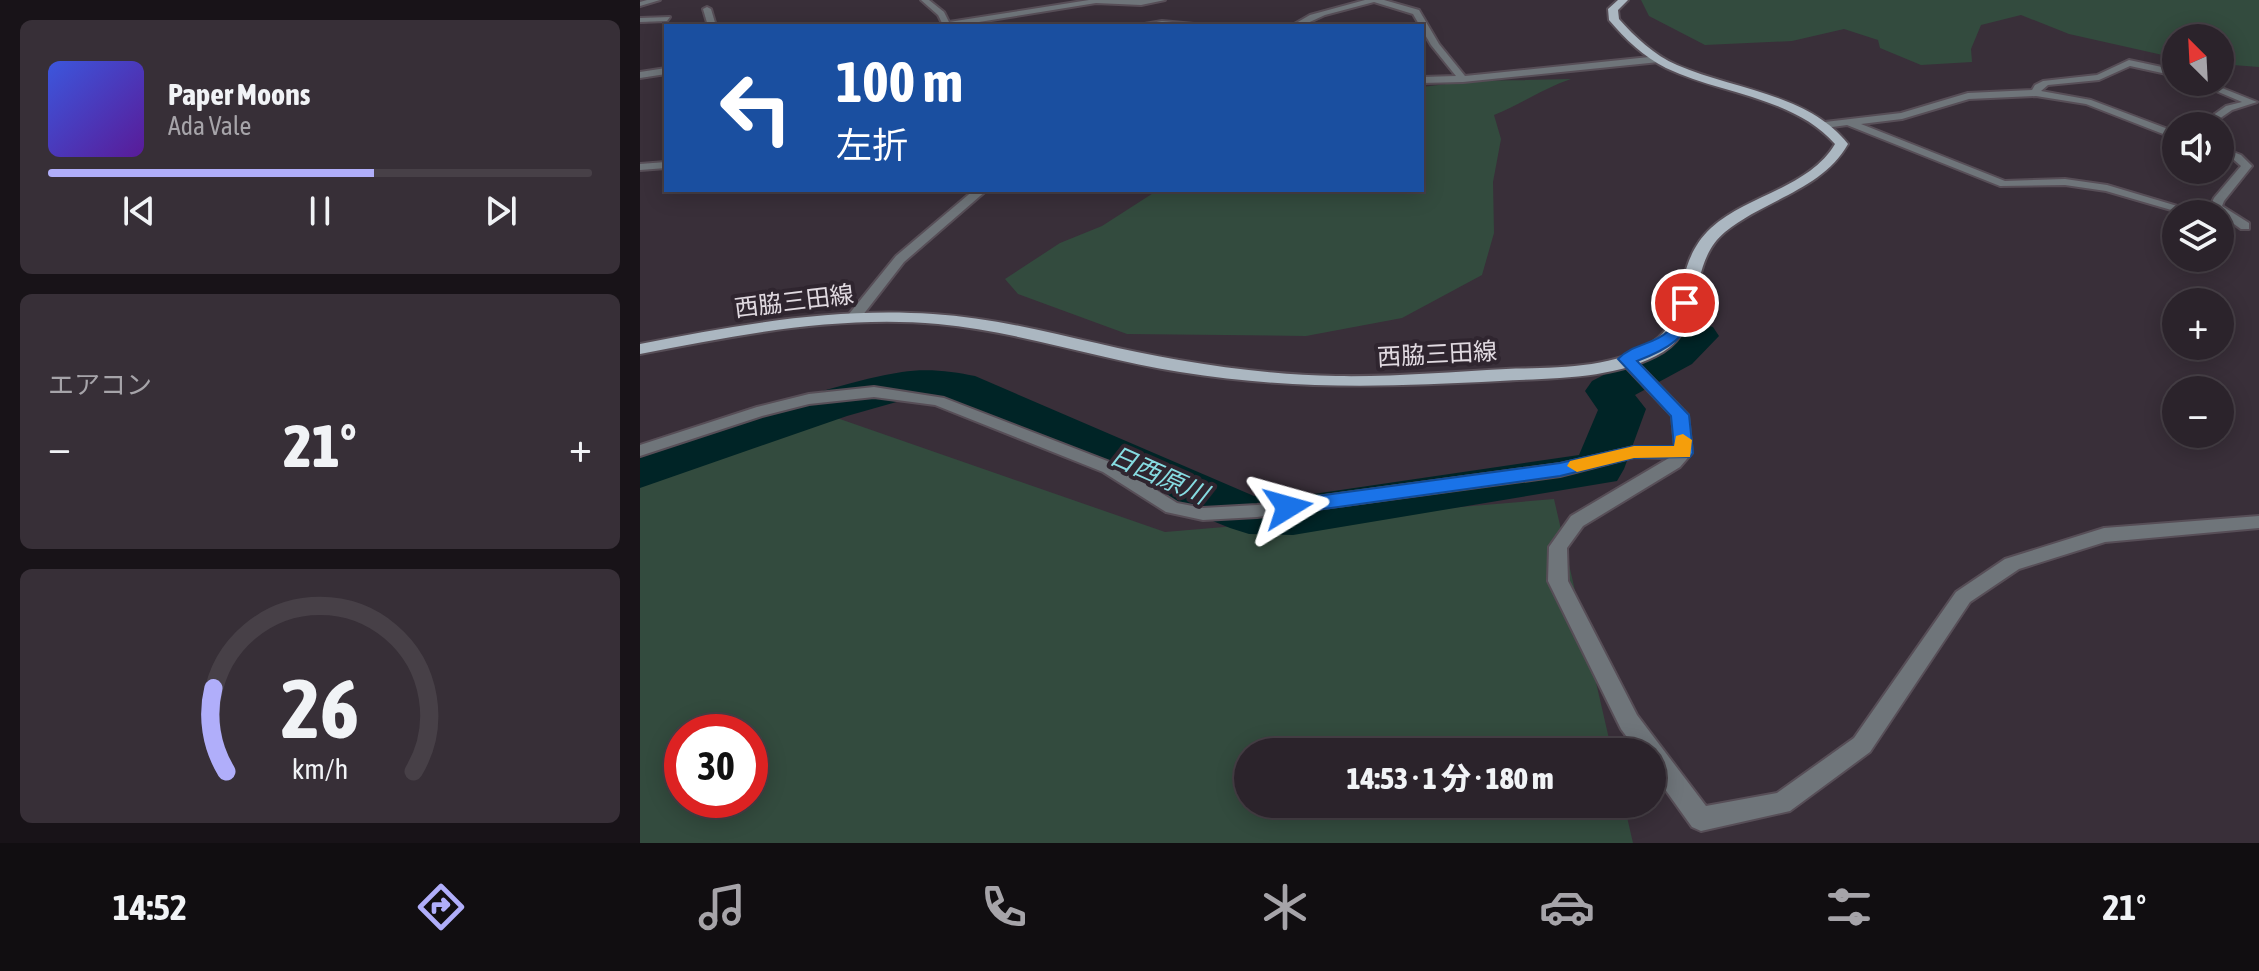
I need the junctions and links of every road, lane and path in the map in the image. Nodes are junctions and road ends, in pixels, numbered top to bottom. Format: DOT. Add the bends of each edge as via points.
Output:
graph roads {
  1 [pos="656,0"];
  2 [pos="925,0"];
  3 [pos="1163,0"];
  4 [pos="1374,0"];
  5 [pos="1623,0"];
  6 [pos="640,4"];
  7 [pos="707,9"];
  8 [pos="667,19"];
  9 [pos="640,20"];
  10 [pos="711,24"];
  11 [pos="944,24"];
  12 [pos="956,24"];
  13 [pos="1164,24"];
  14 [pos="1298,24"];
  15 [pos="1423,24"];
  16 [pos="1424,26"];
  17 [pos="1659,59"];
  18 [pos="2162,70"];
  19 [pos="664,71"];
  20 [pos="640,75"];
  21 [pos="1463,79"];
  22 [pos="1424,80"];
  23 [pos="2036,93"];
  24 [pos="2234,95"];
  25 [pos="2223,112"];
  26 [pos="1850,123"];
  27 [pos="1825,125"];
  28 [pos="2162,131"];
  29 [pos="2234,158"];
  30 [pos="664,165"];
  31 [pos="640,167"];
  32 [pos="2234,181"];
  33 [pos="2232,184"];
  34 [pos="979,192"];
  35 [pos="2162,204"];
  36 [pos="2234,223"];
  37 [pos="2245,226"];
  38 [pos="2259,230"];
  39 [pos="854,317"];
  40 [pos="640,349"];
  41 [pos="1626,359"];
  42 [pos="640,451"];
  43 [pos="1684,453"];
  44 [pos="2259,522"];
  45 [pos="1641,738"];
  46 [pos="1666,771"];
  1 -- 6 [label="street"];
  2 -- 11 [label="street" via="941,14"];
  3 -- 12 [label="street" via="1096,1"];
  3 -- 13 [label="street" via="1156,5"];
  4 -- 14 [label="street"];
  4 -- 15 [label="street" via="1416,12"];
  5 -- 17 [label="main road" via="1613,9 1614,20"];
  7 -- 10 [label="street"];
  8 -- 9 [label="street"];
  16 -- 21 [label="street"];
  17 -- 21 [label="street"];
  17 -- 27 [label="main road"];
  18 -- 23 [label="street" via="2129,63 2099,77 2046,83"];
  19 -- 20 [label="street"];
  21 -- 22 [label="street"];
  23 -- 26 [label="street" via="1968,96 1902,116"];
  23 -- 28 [label="street" via="2088,102"];
  24 -- 25 [label="street" via="2252,102"];
  26 -- 27 [label="street"];
  26 -- 35 [label="street" via="2004,184 2065,182"];
  27 -- 41 [label="main road, 西脇三田線" via="1842,144 1839,154 1704,241 1693,260 1685,319 1677,332 1657,348"];
  29 -- 32 [label="street" via="2247,166"];
  30 -- 31 [label="street"];
  33 -- 37 [label="street" via="2216,207"];
  34 -- 39 [label="street" via="900,259"];
  36 -- 37 [label="street"];
  37 -- 38 [label="street"];
  39 -- 40 [label="main road, 西脇三田線" via="752,328"];
  39 -- 41 [label="main road, 西脇三田線" via="939,319 1141,360 1312,381 1540,373"];
  41 -- 43 [label="street" via="1680,415"];
  42 -- 43 [label="street" via="757,412 809,399 874,392 938,401 1109,468 1172,508 1203,514 1560,470 1634,452"];
  43 -- 45 [label="street" via="1577,521 1558,547 1558,581"];
  44 -- 46 [label="street" via="2104,535 2012,564 1963,597 1862,745 1782,803 1701,819"];
}
